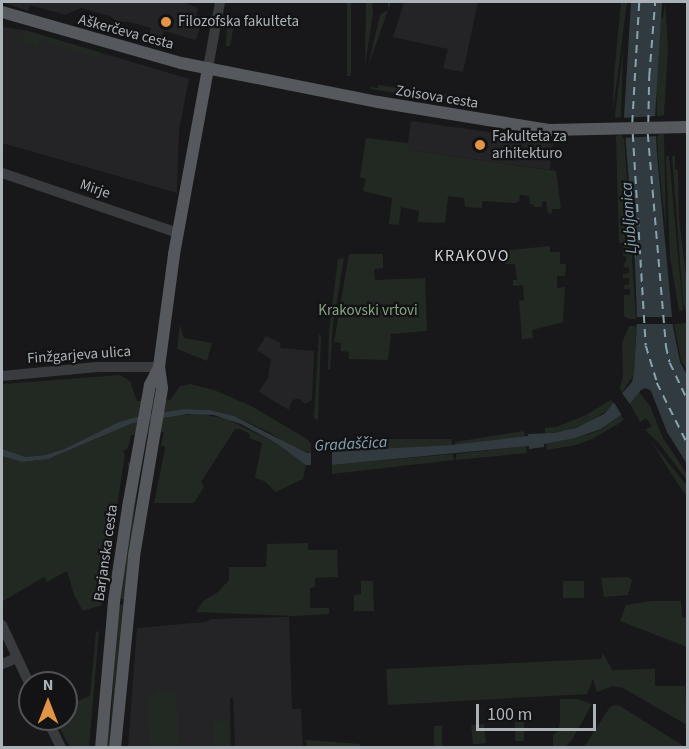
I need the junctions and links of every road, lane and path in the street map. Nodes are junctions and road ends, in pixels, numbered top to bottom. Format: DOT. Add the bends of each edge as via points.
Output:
graph roads {
  1 [pos="220,2"];
  2 [pos="2,12"];
  3 [pos="208,69"];
  4 [pos="687,127"];
  5 [pos="2,173"];
  6 [pos="178,233"];
  7 [pos="159,367"];
  8 [pos="2,376"];
  9 [pos="2,625"];
  10 [pos="17,658"];
  11 [pos="2,664"];
  12 [pos="23,671"];
  13 [pos="53,731"];
  14 [pos="61,747"];
  15 [pos="102,747"];
  16 [pos="115,747"];
  1 -- 3 [label="street"];
  2 -- 3 [label="main road, Aškerčeva cesta"];
  3 -- 4 [label="main road, Zoisova cesta" via="549,130"];
  3 -- 6 [label="main road, Barjanska cesta"];
  5 -- 6 [label="street, Mirje"];
  6 -- 7 [label="main road, Barjanska cesta"];
  7 -- 8 [label="street, Finžgarjeva ulica" via="98,367"];
  7 -- 15 [label="main road, Barjanska cesta" via="147,401 114,601"];
  7 -- 16 [label="main road, Barjanska cesta" via="162,388 128,603"];
  9 -- 10 [label="street"];
  10 -- 11 [label="street"];
  10 -- 12 [label="street"];
  13 -- 14 [label="street"];
}
